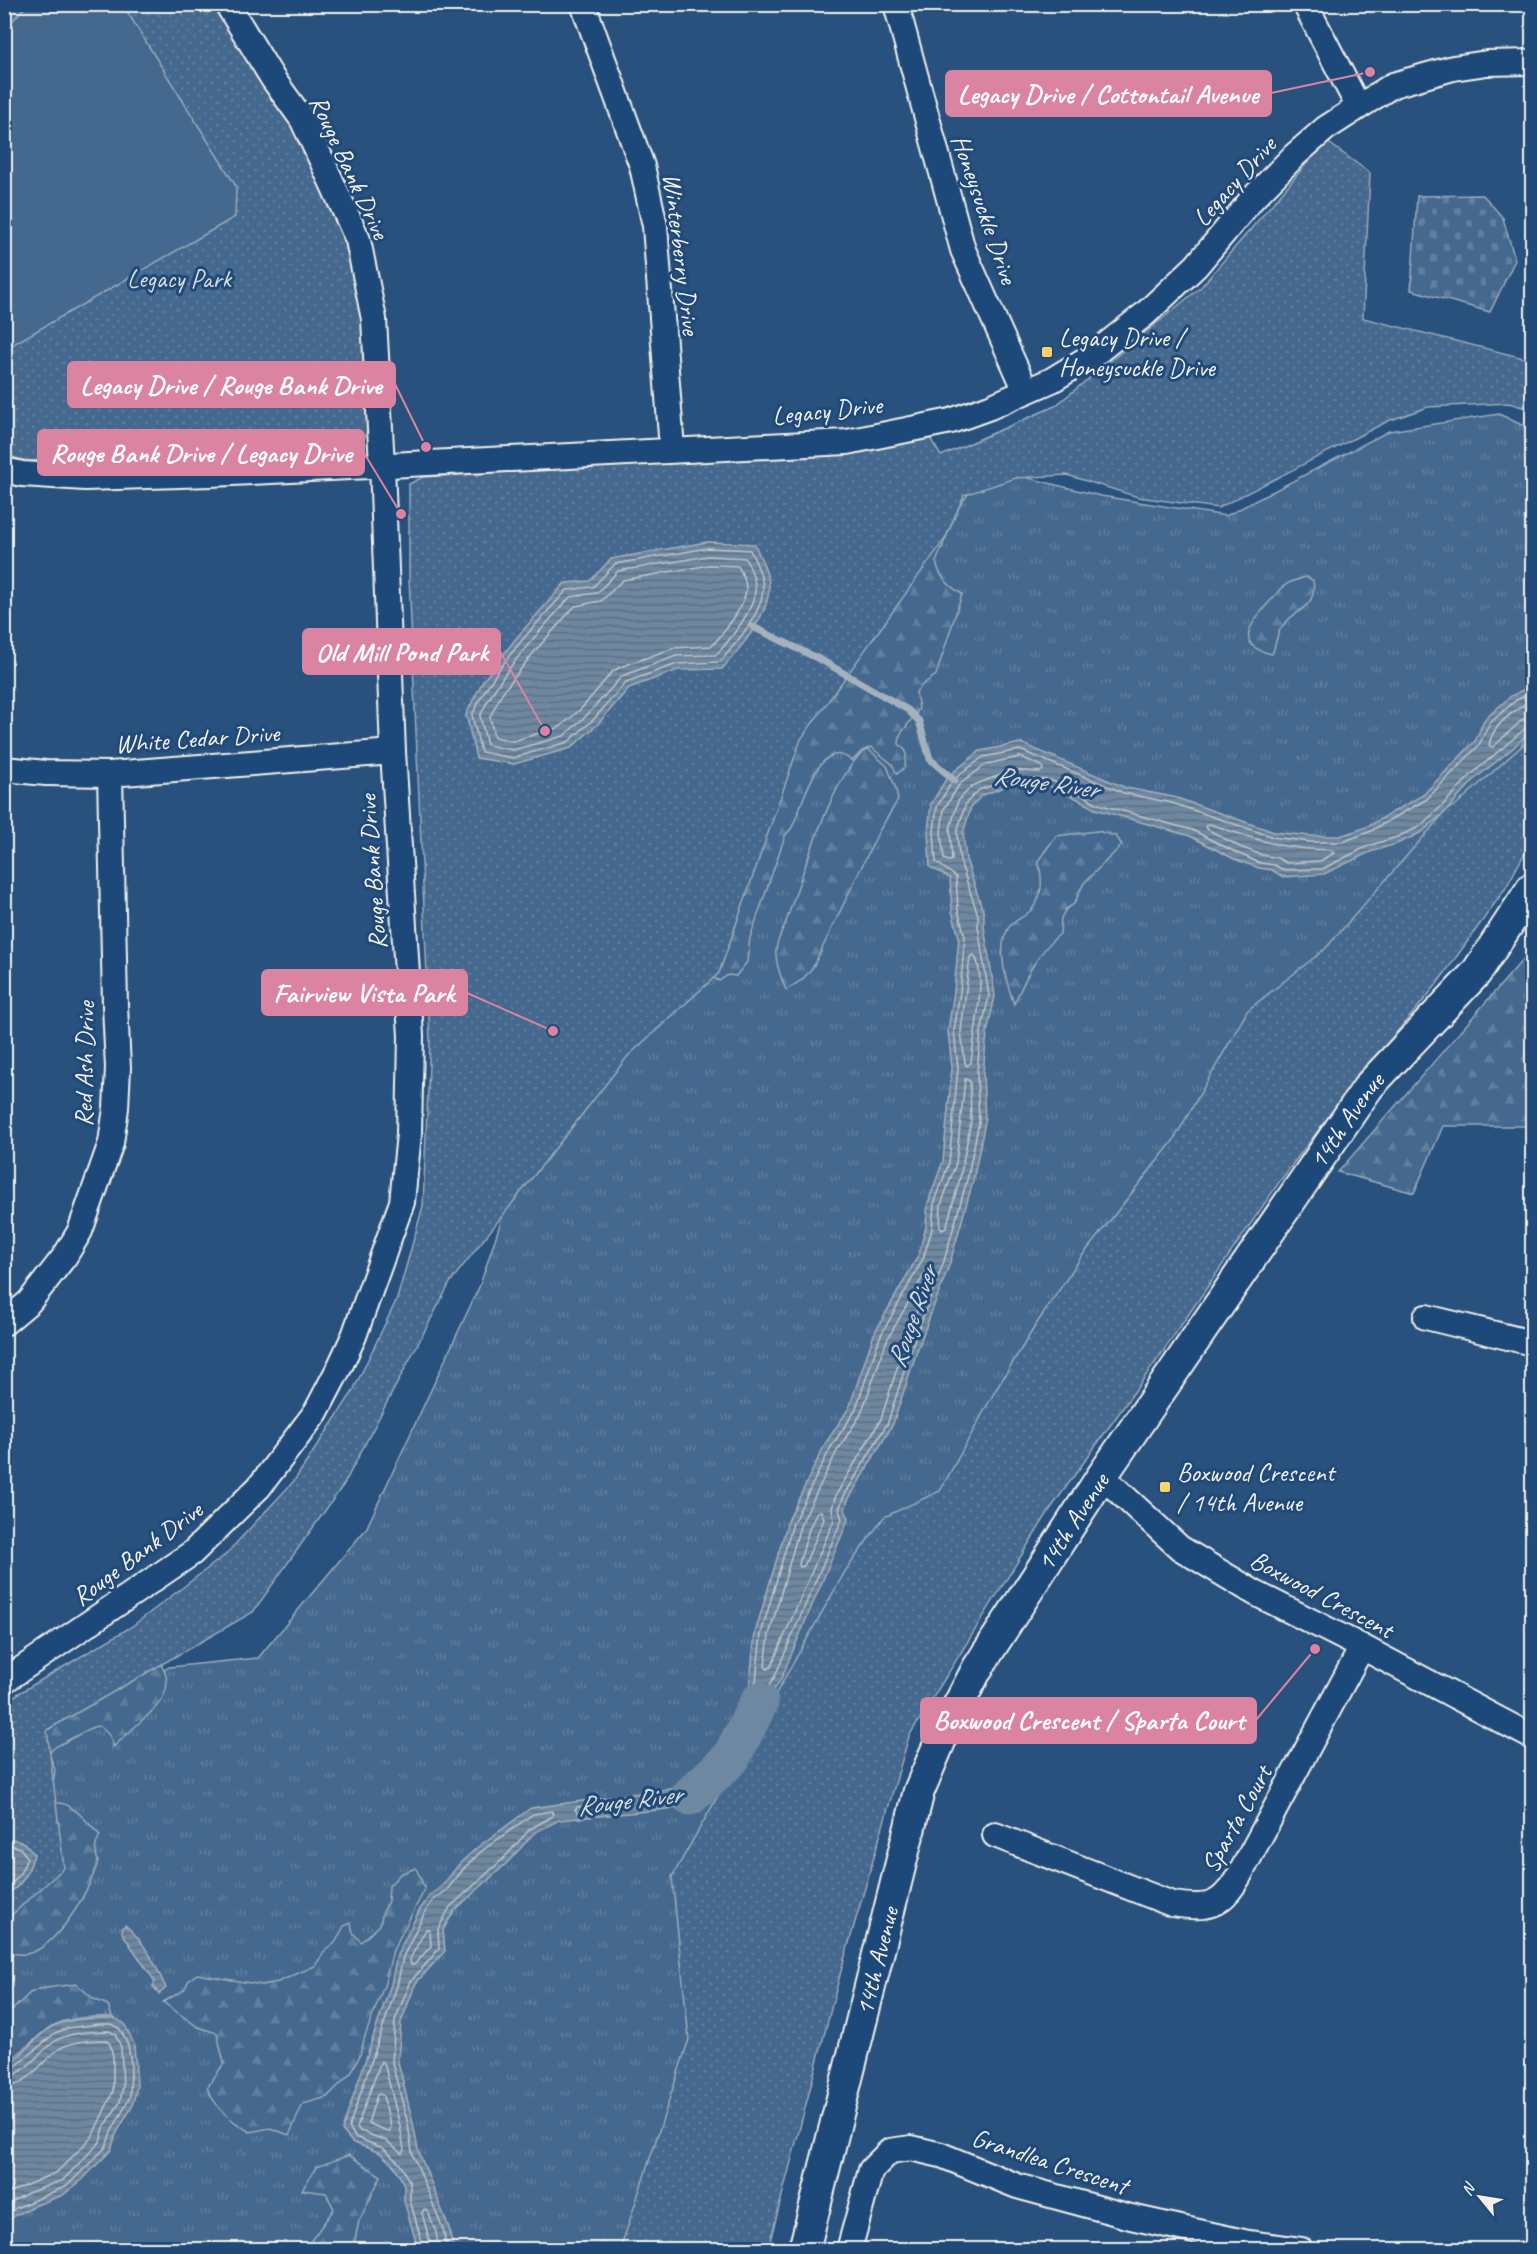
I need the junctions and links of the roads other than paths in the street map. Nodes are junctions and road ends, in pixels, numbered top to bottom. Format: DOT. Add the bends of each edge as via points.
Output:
graph roads {
  1 [pos="227,4"];
  2 [pos="583,4"];
  3 [pos="896,4"];
  4 [pos="1305,4"];
  5 [pos="1533,62"];
  6 [pos="1358,106"];
  7 [pos="1026,391"];
  8 [pos="672,449"];
  9 [pos="382,465"];
  10 [pos="4,470"];
  11 [pos="393,752"];
  12 [pos="4,769"];
  13 [pos="110,774"];
  14 [pos="1533,888"];
  15 [pos="1426,1317"];
  16 [pos="4,1323"];
  17 [pos="1533,1343"];
  18 [pos="1102,1476"];
  19 [pos="1362,1647"];
  20 [pos="4,1681"];
  21 [pos="1533,1737"];
  22 [pos="994,1834"];
  23 [pos="804,2250"];
  24 [pos="849,2250"];
  25 [pos="1301,2250"];
  1 -- 9 [label="street, Rouge Bank Drive" via="302,119 358,240 374,319"];
  2 -- 8 [label="street, Winterberry Drive" via="642,166 655,226"];
  3 -- 7 [label="street, Honeysuckle Drive" via="963,250"];
  4 -- 6 [label="street"];
  5 -- 6 [label="street, Legacy Drive" via="1487,63 1443,71 1393,85"];
  6 -- 7 [label="street, Legacy Drive" via="1295,155 1196,266 1144,314 1093,356"];
  7 -- 8 [label="street, Legacy Drive" via="951,421 847,442"];
  8 -- 9 [label="street, Legacy Drive"];
  9 -- 10 [label="street, Legacy Drive" via="85,478"];
  9 -- 11 [label="street, Rouge Bank Drive"];
  11 -- 13 [label="street, White Cedar Drive"];
  11 -- 20 [label="street, Rouge Bank Drive" via="411,1036 409,1134 402,1202 354,1336 316,1412 259,1487 227,1521 192,1553"];
  12 -- 13 [label="street, White Cedar Drive"];
  13 -- 16 [label="street, Red Ash Drive" via="118,1068 111,1143 80,1231 29,1302"];
  14 -- 18 [label="main road, 14th Avenue" via="1476,974 1369,1086"];
  15 -- 17 [label="street"];
  18 -- 19 [label="street, Boxwood Crescent" via="1180,1548 1255,1593"];
  18 -- 23 [label="main road, 14th Avenue" via="977,1669 919,1791"];
  19 -- 21 [label="street, Boxwood Crescent"];
  19 -- 22 [label="street, Sparta Court" via="1239,1876 1229,1893 1215,1904 1197,1908 1172,1904"];
  24 -- 25 [label="street, Grandlea Crescent" via="871,2170 890,2151 910,2148 941,2155 1017,2186 1131,2217 1248,2243"];
}
